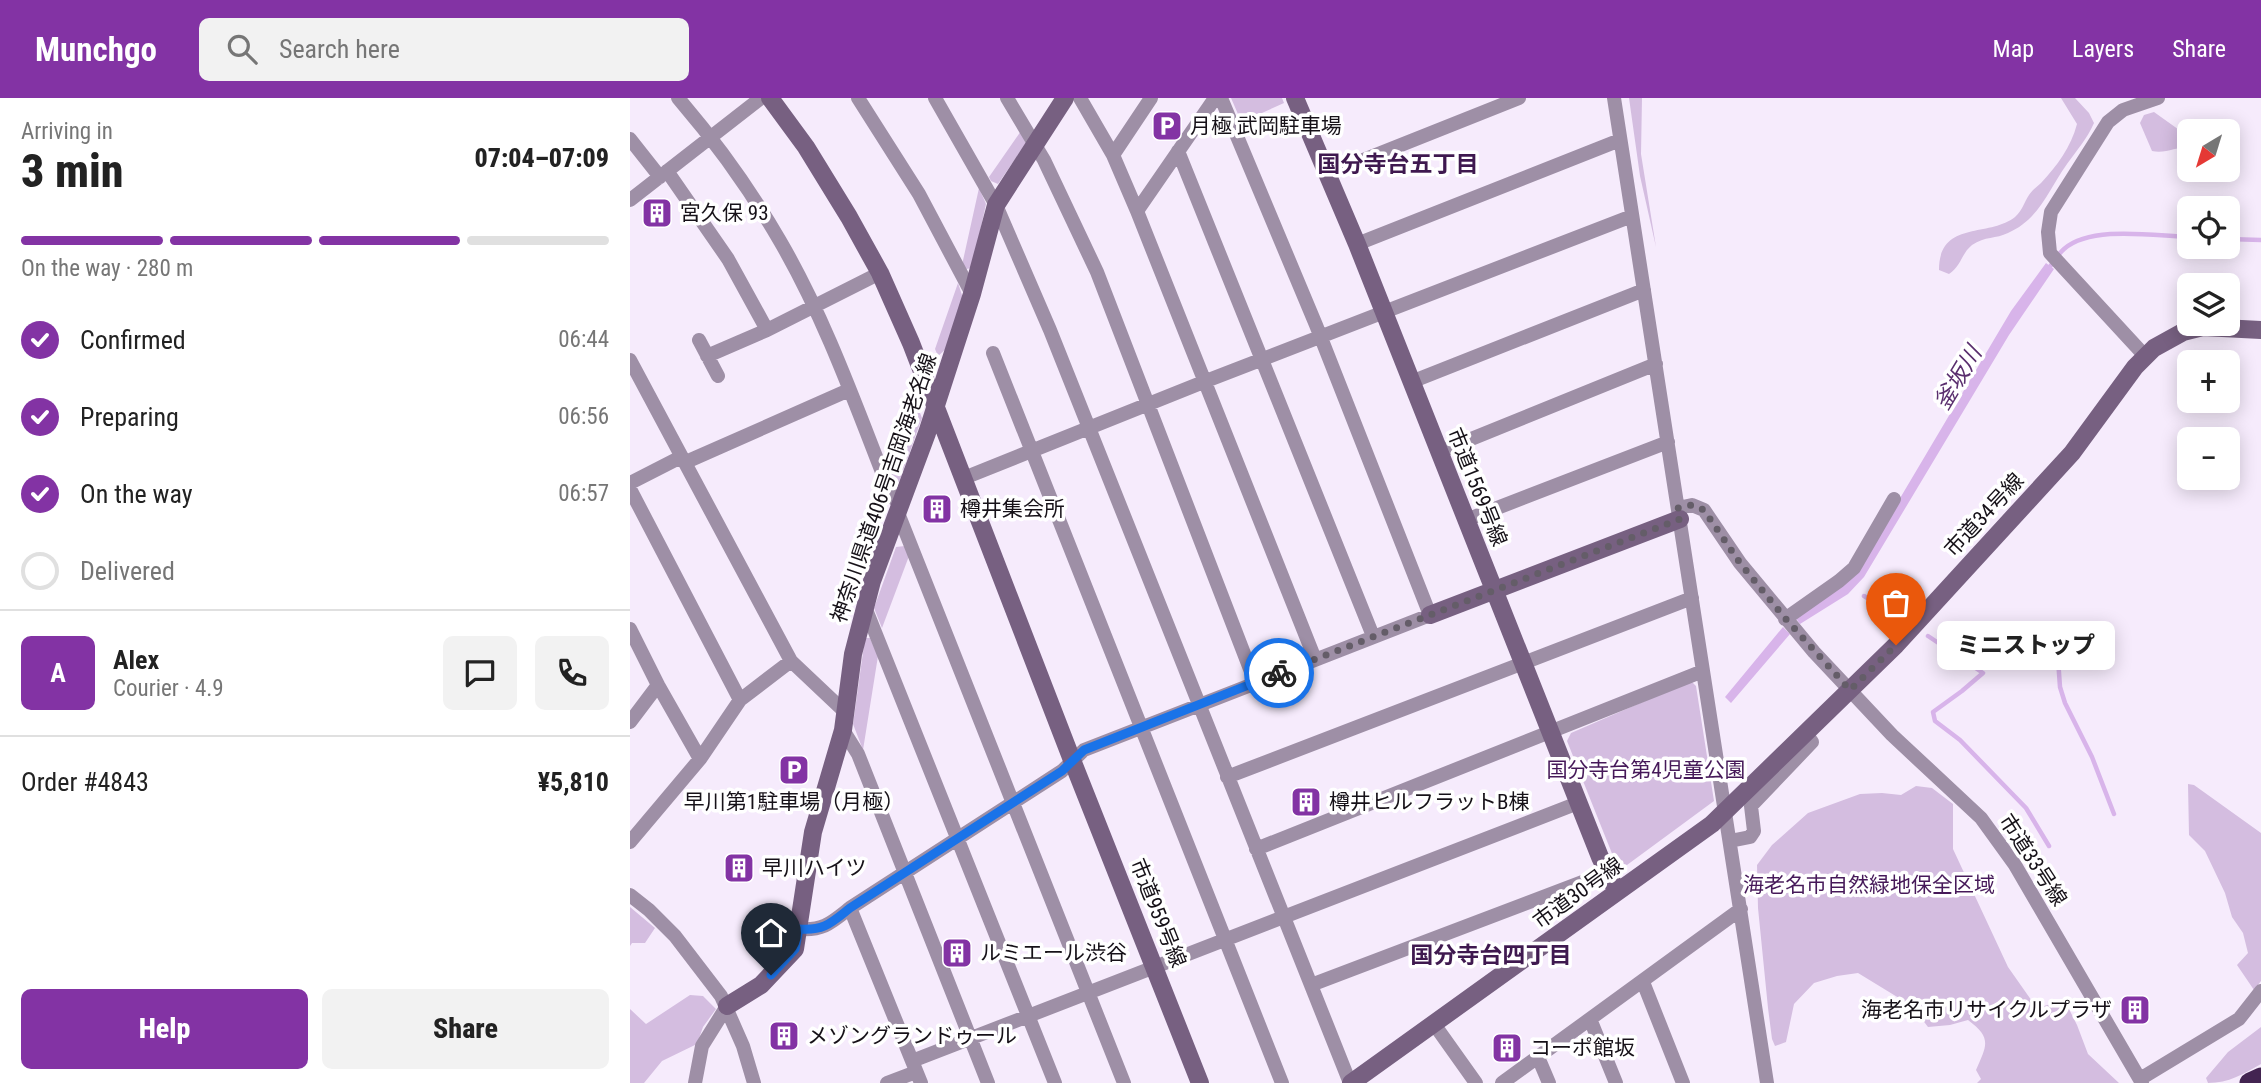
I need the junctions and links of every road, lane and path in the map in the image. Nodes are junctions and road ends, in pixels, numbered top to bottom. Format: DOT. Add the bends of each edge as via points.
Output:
graph roads {
  1 [pos="678,98"];
  2 [pos="761,98"];
  3 [pos="771,98"];
  4 [pos="858,98"];
  5 [pos="935,98"];
  6 [pos="1007,98"];
  7 [pos="1065,98"];
  8 [pos="1080,98"];
  9 [pos="1151,98"];
  10 [pos="1215,98"];
  11 [pos="1221,98"];
  12 [pos="1519,98"];
  13 [pos="1614,98"];
  14 [pos="2158,98"];
  15 [pos="1301,100"];
  16 [pos="630,139"];
  17 [pos="709,139"];
  18 [pos="1620,140"];
  19 [pos="1035,143"];
  20 [pos="1178,151"];
  21 [pos="1113,155"];
  22 [pos="664,174"];
  23 [pos="1328,174"];
  24 [pos="630,200"];
  25 [pos="996,205"];
  26 [pos="1137,211"];
  27 [pos="1632,216"];
  28 [pos="1356,244"];
  29 [pos="880,273"];
  30 [pos="1644,290"];
  31 [pos="972,294"];
  32 [pos="814,307"];
  33 [pos="1384,312"];
  34 [pos="767,330"];
  35 [pos="2261,330"];
  36 [pos="1320,337"];
  37 [pos="699,340"];
  38 [pos="993,353"];
  39 [pos="708,356"];
  40 [pos="2145,356"];
  41 [pos="1264,359"];
  42 [pos="630,360"];
  43 [pos="1656,363"];
  44 [pos="718,376"];
  45 [pos="1206,381"];
  46 [pos="1411,382"];
  47 [pos="849,390"];
  48 [pos="1148,405"];
  49 [pos="936,406"];
  50 [pos="1089,428"];
  51 [pos="1668,442"];
  52 [pos="1031,450"];
  53 [pos="1439,452"];
  54 [pos="683,460"];
  55 [pos="964,478"];
  56 [pos="630,483"];
  57 [pos="630,489"];
  58 [pos="1894,499"];
  59 [pos="899,510"];
  60 [pos="1679,514"];
  61 [pos="1466,520"];
  62 [pos="1494,589"];
  63 [pos="1692,598"];
  64 [pos="865,607"];
  65 [pos="1430,615"];
  66 [pos="1785,618"];
  67 [pos="630,629"];
  68 [pos="1373,636"];
  69 [pos="1315,659"];
  70 [pos="791,661"];
  71 [pos="1523,664"];
  72 [pos="1703,671"];
  73 [pos="1255,682"];
  74 [pos="658,685"];
  75 [pos="1850,690"];
  76 [pos="740,700"];
  77 [pos="1198,705"];
  78 [pos="845,712"];
  79 [pos="630,722"];
  80 [pos="1140,727"];
  81 [pos="843,730"];
  82 [pos="1550,733"];
  83 [pos="1806,734"];
  84 [pos="700,759"];
  85 [pos="1072,760"];
  86 [pos="1227,777"];
  87 [pos="1012,803"];
  88 [pos="1578,803"];
  89 [pos="1726,810"];
  90 [pos="958,839"];
  91 [pos="1730,841"];
  92 [pos="630,842"];
  93 [pos="1256,849"];
  94 [pos="904,873"];
  95 [pos="1606,873"];
  96 [pos="1617,892"];
  97 [pos="630,895"];
  98 [pos="850,908"];
  99 [pos="1741,909"];
  100 [pos="1283,917"];
  101 [pos="799,929"];
  102 [pos="1224,940"];
  103 [pos="1155,967"];
  104 [pos="1643,982"];
  105 [pos="1311,985"];
  106 [pos="2261,990"];
  107 [pos="1087,993"];
  108 [pos="727,1006"];
  109 [pos="1029,1016"];
  110 [pos="1590,1019"];
  111 [pos="1434,1024"];
  112 [pos="971,1039"];
  113 [pos="1538,1057"];
  114 [pos="917,1072"];
  115 [pos="2261,1078"];
  116 [pos="2141,1081"];
  117 [pos="695,1083"];
  118 [pos="754,1083"];
  119 [pos="887,1083"];
  120 [pos="988,1083"];
  121 [pos="1055,1083"];
  122 [pos="1124,1083"];
  123 [pos="1200,1083"];
  124 [pos="1282,1083"];
  125 [pos="1350,1083"];
  126 [pos="1476,1083"];
  127 [pos="1502,1083"];
  128 [pos="1549,1083"];
  129 [pos="1616,1083"];
  130 [pos="1683,1083"];
  131 [pos="1768,1083"];
  132 [pos="2250,1083"];
  1 -- 17 [label="street"];
  2 -- 17 [label="street"];
  3 -- 29 [label="street, 市道959号線" via="827,179"];
  4 -- 31 [label="street" via="919,194"];
  5 -- 25 [label="street"];
  6 -- 19 [label="street"];
  7 -- 19 [label="street, 神奈川県道406号吉岡海老名線"];
  8 -- 21 [label="street"];
  9 -- 21 [label="street"];
  10 -- 20 [label="street"];
  11 -- 36 [label="street"];
  12 -- 23 [label="street"];
  13 -- 18 [label="street"];
  14 -- 40 [label="street" via="2123,110 2108,122 2051,212 2048,232 2056,259"];
  15 -- 23 [label="street, 市道1569号線"];
  16 -- 22 [label="street"];
  17 -- 22 [label="street"];
  17 -- 32 [label="street" via="780,240"];
  18 -- 27 [label="street"];
  18 -- 28 [label="street"];
  19 -- 25 [label="street, 神奈川県道406号吉岡海老名線"];
  19 -- 48 [label="street" via="1097,272"];
  20 -- 26 [label="street"];
  20 -- 41 [label="street"];
  21 -- 26 [label="street"];
  22 -- 24 [label="street"];
  22 -- 34 [label="street" via="728,259"];
  23 -- 28 [label="street, 市道1569号線"];
  25 -- 31 [label="street, 神奈川県道406号吉岡海老名線"];
  25 -- 50 [label="street"];
  26 -- 45 [label="street"];
  27 -- 30 [label="street"];
  27 -- 33 [label="street"];
  28 -- 33 [label="street, 市道1569号線"];
  29 -- 32 [label="street"];
  29 -- 49 [label="street, 市道959号線"];
  30 -- 43 [label="street"];
  30 -- 46 [label="street"];
  31 -- 49 [label="street, 神奈川県道406号吉岡海老名線"];
  32 -- 34 [label="street"];
  32 -- 47 [label="street"];
  33 -- 36 [label="street"];
  33 -- 46 [label="street, 市道1569号線"];
  34 -- 39 [label="street"];
  35 -- 40 [label="street, 市道34号線" via="2203,327 2165,341"];
  36 -- 41 [label="street"];
  36 -- 65 [label="street"];
  37 -- 39 [label="street"];
  38 -- 52 [label="street"];
  39 -- 44 [label="street"];
  40 -- 75 [label="street, 市道34号線" via="2058,469"];
  41 -- 45 [label="street"];
  41 -- 68 [label="street"];
  42 -- 54 [label="street"];
  43 -- 51 [label="street"];
  43 -- 53 [label="street"];
  45 -- 48 [label="street"];
  45 -- 69 [label="street"];
  46 -- 53 [label="street, 市道1569号線"];
  47 -- 54 [label="street"];
  47 -- 59 [label="street"];
  48 -- 50 [label="street"];
  48 -- 73 [label="street"];
  49 -- 55 [label="street, 市道959号線"];
  49 -- 59 [label="street, 神奈川県道406号吉岡海老名線"];
  50 -- 52 [label="street"];
  50 -- 77 [label="street"];
  51 -- 60 [label="street"];
  51 -- 61 [label="street"];
  52 -- 55 [label="street"];
  52 -- 80 [label="street"];
  53 -- 61 [label="street, 市道1569号線"];
  54 -- 56 [label="street"];
  54 -- 70 [label="street"];
  55 -- 85 [label="street, 市道959号線"];
  57 -- 76 [label="street"];
  58 -- 66 [label="street" via="1854,568"];
  59 -- 64 [label="street, 神奈川県道406号吉岡海老名線"];
  59 -- 87 [label="street"];
  60 -- 62 [label="street"];
  60 -- 63 [label="street"];
  60 -- 66 [label="street, 市道33号線" via="1692,505 1704,510"];
  61 -- 62 [label="street, 市道1569号線"];
  62 -- 65 [label="street"];
  62 -- 71 [label="street, 市道1569号線"];
  63 -- 71 [label="street"];
  63 -- 72 [label="street"];
  64 -- 78 [label="street, 神奈川県道406号吉岡海老名線"];
  64 -- 90 [label="street"];
  65 -- 68 [label="street"];
  66 -- 75 [label="street, 市道33号線"];
  67 -- 74 [label="street"];
  68 -- 69 [label="street"];
  69 -- 73 [label="street"];
  70 -- 76 [label="street"];
  70 -- 78 [label="street"];
  71 -- 82 [label="street, 市道1569号線"];
  71 -- 86 [label="street"];
  72 -- 82 [label="street"];
  72 -- 89 [label="street"];
  73 -- 77 [label="street"];
  74 -- 79 [label="street"];
  74 -- 84 [label="street"];
  75 -- 83 [label="street, 市道34号線"];
  75 -- 116 [label="street, 市道33号線" via="1981,818 2015,865"];
  76 -- 84 [label="street"];
  77 -- 80 [label="street"];
  77 -- 86 [label="street"];
  78 -- 81 [label="street, 神奈川県道406号吉岡海老名線"];
  80 -- 85 [label="street" via="1084,750"];
  80 -- 102 [label="street"];
  81 -- 94 [label="street" via="858,754"];
  81 -- 101 [label="street, 神奈川県道406号吉岡海老名線" via="813,832"];
  82 -- 88 [label="street, 市道1569号線"];
  82 -- 93 [label="street"];
  83 -- 89 [label="street, 市道34号線"];
  83 -- 91 [label="street" via="1812,742 1751,806 1754,831 1750,837"];
  84 -- 92 [label="street"];
  85 -- 87 [label="street"];
  85 -- 103 [label="street, 市道959号線"];
  86 -- 93 [label="street"];
  87 -- 90 [label="street"];
  87 -- 107 [label="street"];
  88 -- 95 [label="street, 市道1569号線"];
  88 -- 100 [label="street"];
  89 -- 91 [label="street"];
  89 -- 96 [label="street, 市道30号線"];
  90 -- 94 [label="street"];
  90 -- 109 [label="street"];
  91 -- 99 [label="street"];
  93 -- 100 [label="street"];
  94 -- 98 [label="street"];
  94 -- 112 [label="street"];
  95 -- 96 [label="street, 市道1569号線"];
  95 -- 105 [label="street"];
  96 -- 111 [label="street, 市道30号線"];
  97 -- 108 [label="street" via="675,936"];
  98 -- 101 [label="street" via="818,929"];
  98 -- 114 [label="street"];
  99 -- 104 [label="street"];
  99 -- 131 [label="street"];
  100 -- 102 [label="street"];
  100 -- 105 [label="street"];
  101 -- 108 [label="street, 神奈川県道406号吉岡海老名線" via="795,949 782,965"];
  102 -- 103 [label="street"];
  102 -- 124 [label="street"];
  103 -- 107 [label="street"];
  103 -- 123 [label="street, 市道959号線"];
  104 -- 110 [label="street"];
  104 -- 130 [label="street"];
  105 -- 125 [label="street"];
  106 -- 116 [label="street" via="2239,1019"];
  107 -- 109 [label="street"];
  107 -- 122 [label="street"];
  108 -- 117 [label="street, 神奈川県道406号吉岡海老名線" via="702,1046"];
  108 -- 118 [label="street"];
  109 -- 112 [label="street"];
  109 -- 121 [label="street"];
  110 -- 113 [label="street"];
  110 -- 129 [label="street"];
  111 -- 125 [label="street, 市道30号線"];
  111 -- 126 [label="street"];
  112 -- 114 [label="street"];
  112 -- 120 [label="street"];
  113 -- 127 [label="street"];
  113 -- 128 [label="street"];
  114 -- 119 [label="street"];
  115 -- 132 [label="highway"];
}
